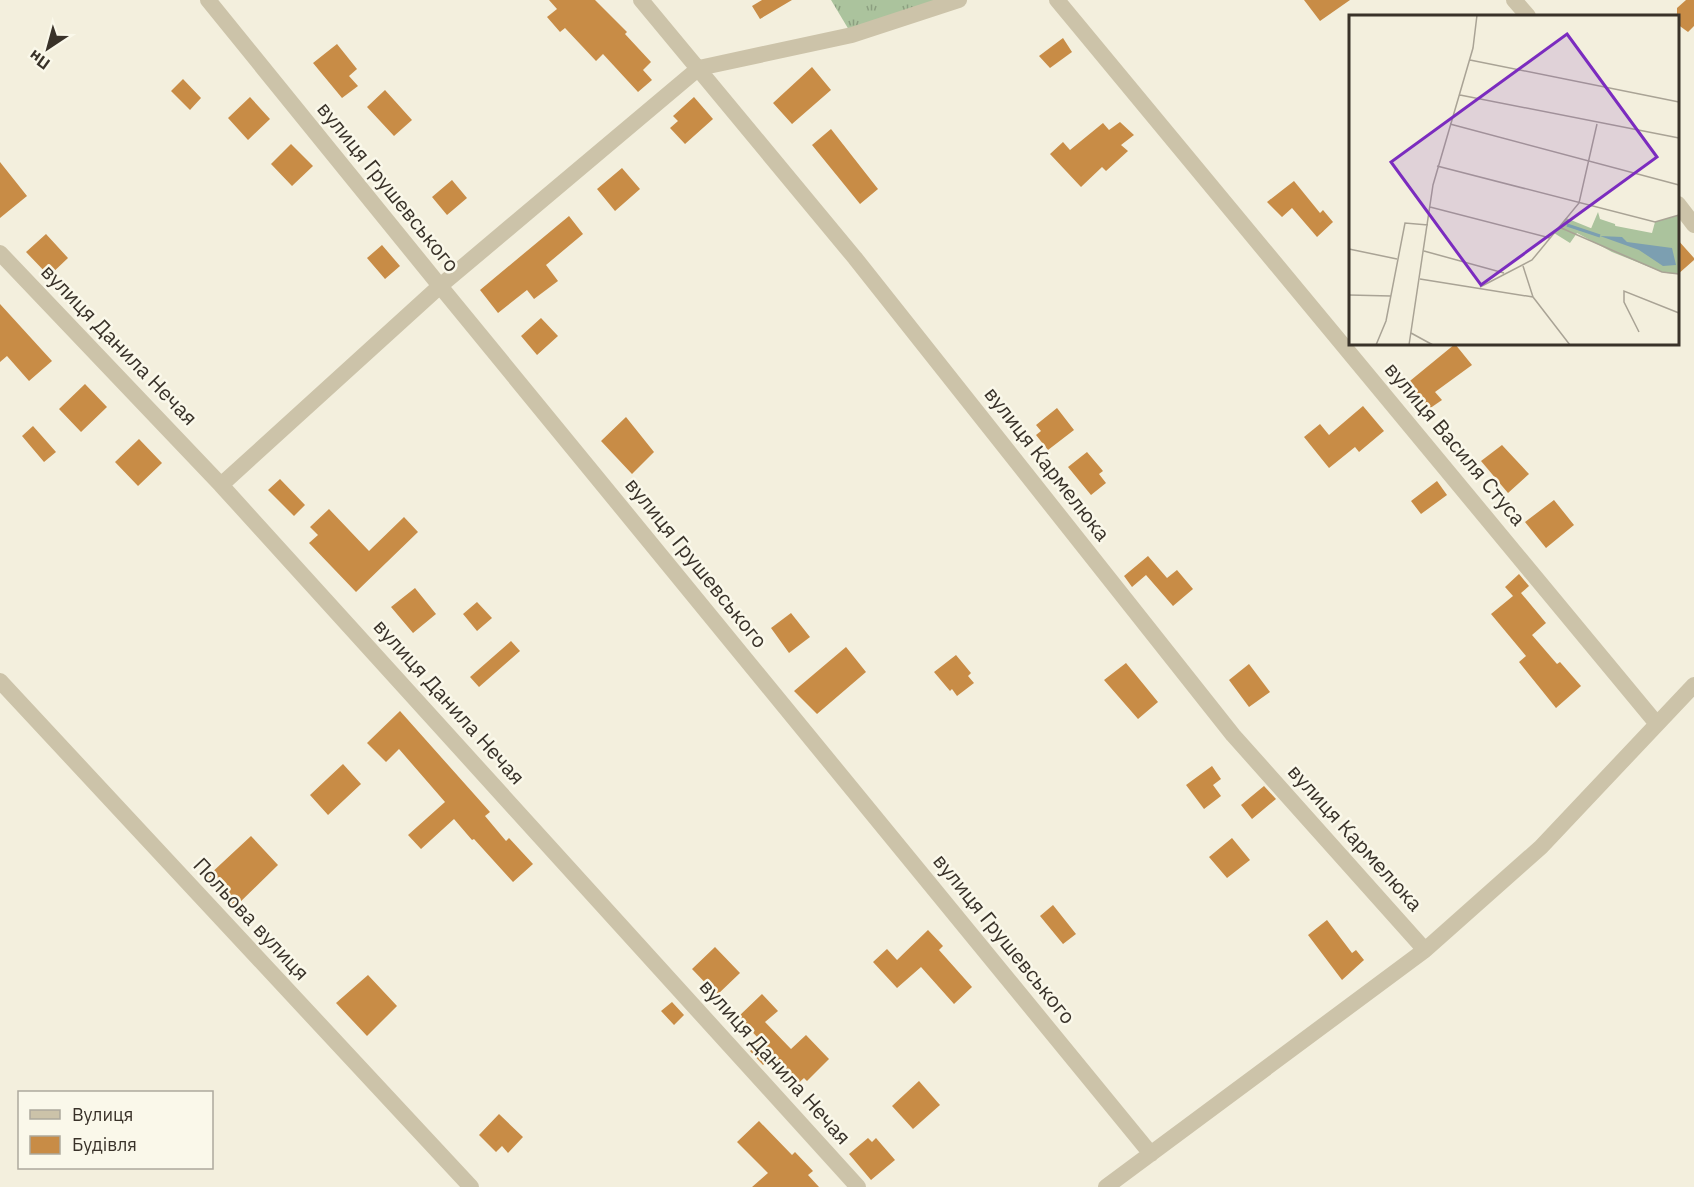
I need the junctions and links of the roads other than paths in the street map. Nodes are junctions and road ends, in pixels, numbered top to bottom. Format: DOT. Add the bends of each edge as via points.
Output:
graph roads {
  1 [pos="208,0"];
  2 [pos="640,0"];
  3 [pos="958,0"];
  4 [pos="1057,0"];
  5 [pos="1514,0"];
  6 [pos="934,3"];
  7 [pos="1527,15"];
  8 [pos="699,68"];
  9 [pos="1679,206"];
  10 [pos="1694,225"];
  11 [pos="0,253"];
  12 [pos="440,286"];
  13 [pos="221,484"];
  14 [pos="0,681"];
  15 [pos="1694,685"];
  16 [pos="1657,724"];
  17 [pos="1425,950"];
  18 [pos="1151,1154"];
  19 [pos="471,1187"];
  20 [pos="858,1187"];
  21 [pos="1106,1187"];
  1 -- 12 [label="street, вулиця Грушевського"];
  2 -- 8 [label="street, вулиця Кармелюка"];
  3 -- 6 [label="street"];
  4 -- 16 [label="street, вулиця Василя Стуса"];
  5 -- 7 [label="street"];
  6 -- 8 [label="street" via="852,35"];
  8 -- 12 [label="street"];
  8 -- 17 [label="street, вулиця Кармелюка" via="855,258 1233,735"];
  9 -- 10 [label="street"];
  11 -- 13 [label="street, вулиця Данила Нечая"];
  12 -- 13 [label="street"];
  12 -- 18 [label="street, вулиця Грушевського"];
  13 -- 20 [label="street, вулиця Данила Нечая"];
  14 -- 19 [label="street, Польова вулиця"];
  15 -- 16 [label="street"];
  16 -- 17 [label="street" via="1541,847"];
  17 -- 18 [label="street"];
  18 -- 21 [label="street"];
}
